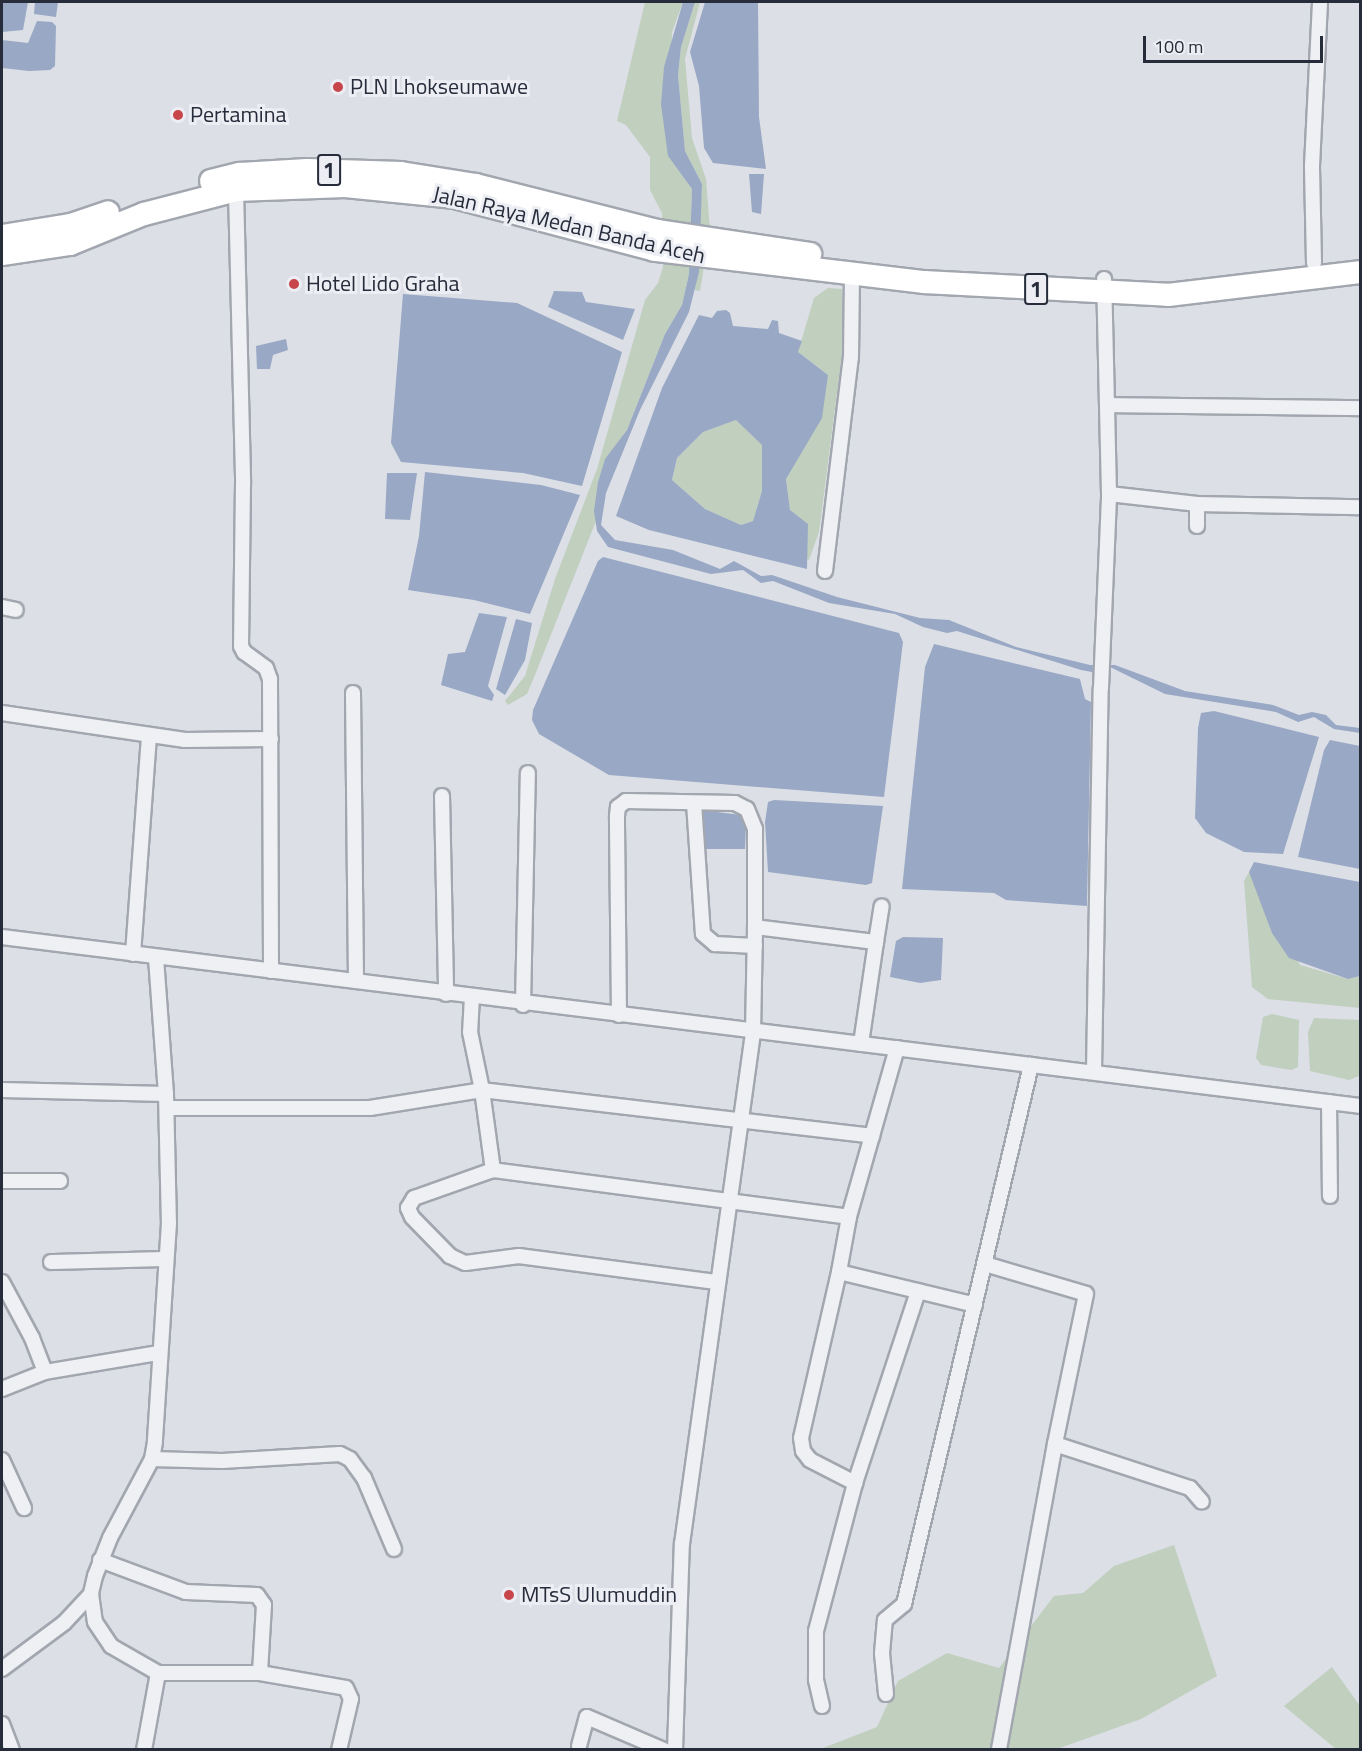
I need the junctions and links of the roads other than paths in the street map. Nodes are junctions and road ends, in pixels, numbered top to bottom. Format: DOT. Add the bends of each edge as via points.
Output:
graph roads {
  1 [pos="1320,2"];
  2 [pos="236,190"];
  3 [pos="529,206"];
  4 [pos="2,236"];
  5 [pos="713,249"];
  6 [pos="2,254"];
  7 [pos="1360,257"];
  8 [pos="1314,263"];
  9 [pos="1360,272"];
  10 [pos="852,273"];
  11 [pos="1104,286"];
  12 [pos="1109,405"];
  13 [pos="1360,408"];
  14 [pos="1109,494"];
  15 [pos="1197,504"];
  16 [pos="1360,507"];
  17 [pos="1197,526"];
  18 [pos="825,571"];
  19 [pos="2,608"];
  20 [pos="16,610"];
  21 [pos="352,693"];
  22 [pos="2,713"];
  23 [pos="149,736"];
  24 [pos="271,739"];
  25 [pos="528,773"];
  26 [pos="442,796"];
  27 [pos="694,803"];
  28 [pos="882,906"];
  29 [pos="755,927"];
  30 [pos="2,938"];
  31 [pos="876,942"];
  32 [pos="755,946"];
  33 [pos="134,954"];
  34 [pos="156,958"];
  35 [pos="271,971"];
  36 [pos="356,981"];
  37 [pos="446,994"];
  38 [pos="472,996"];
  39 [pos="523,1005"];
  40 [pos="619,1015"];
  41 [pos="753,1033"];
  42 [pos="861,1044"];
  43 [pos="897,1048"];
  44 [pos="1031,1065"];
  45 [pos="1094,1070"];
  46 [pos="2,1090"];
  47 [pos="482,1090"];
  48 [pos="167,1101"];
  49 [pos="1329,1102"];
  50 [pos="1360,1106"];
  51 [pos="741,1121"];
  52 [pos="872,1136"];
  53 [pos="493,1170"];
  54 [pos="2,1181"];
  55 [pos="60,1181"];
  56 [pos="1330,1196"];
  57 [pos="729,1199"];
  58 [pos="849,1217"];
  59 [pos="166,1259"];
  60 [pos="51,1262"];
  61 [pos="985,1264"];
  62 [pos="839,1272"];
  63 [pos="2,1282"];
  64 [pos="716,1282"];
  65 [pos="918,1291"];
  66 [pos="975,1305"];
  67 [pos="159,1353"];
  68 [pos="45,1372"];
  69 [pos="2,1389"];
  70 [pos="1055,1444"];
  71 [pos="152,1459"];
  72 [pos="2,1460"];
  73 [pos="855,1483"];
  74 [pos="1202,1502"];
  75 [pos="24,1508"];
  76 [pos="394,1549"];
  77 [pos="100,1560"];
  78 [pos="91,1594"];
  79 [pos="2,1668"];
  80 [pos="158,1673"];
  81 [pos="260,1673"];
  82 [pos="886,1694"];
  83 [pos="822,1706"];
  84 [pos="2,1724"];
  85 [pos="579,1746"];
  86 [pos="12,1749"];
  87 [pos="144,1749"];
  88 [pos="339,1749"];
  89 [pos="664,1749"];
  90 [pos="675,1749"];
  91 [pos="999,1749"];
  1 -- 8 [label="street" via="1312,166"];
  2 -- 3 [label="highway, Jalan Raya Medan Banda Aceh / 1" via="382,187"];
  2 -- 6 [label="highway, Jalan Raya Medan Banda Aceh / 1" via="144,213 70,244"];
  2 -- 24 [label="street" via="243,484 241,646 268,671"];
  3 -- 4 [label="highway, Jalan Raya Medan Banda Aceh / 1" via="401,173 307,170 240,174 143,199 89,220"];
  3 -- 5 [label="highway, Jalan Raya Medan Banda Aceh / 1" via="656,240"];
  5 -- 10 [label="highway, Jalan Raya Medan Banda Aceh / 1"];
  5 -- 11 [label="highway, Jalan Raya Medan Banda Aceh / 1"];
  7 -- 8 [label="highway, Jalan Raya Medan Banda Aceh / 1"];
  8 -- 11 [label="highway, Jalan Raya Medan Banda Aceh / 1"];
  9 -- 11 [label="highway, Jalan Raya Medan Banda Aceh / 1" via="1215,292"];
  10 -- 11 [label="highway, Jalan Raya Medan Banda Aceh / 1" via="924,282"];
  10 -- 18 [label="street" via="851,357"];
  11 -- 12 [label="street"];
  12 -- 13 [label="street"];
  12 -- 14 [label="street"];
  14 -- 15 [label="street"];
  14 -- 45 [label="street"];
  15 -- 16 [label="street"];
  15 -- 17 [label="street"];
  19 -- 20 [label="street"];
  21 -- 36 [label="street"];
  22 -- 23 [label="street"];
  23 -- 24 [label="street" via="207,741"];
  23 -- 33 [label="street"];
  24 -- 35 [label="street"];
  25 -- 39 [label="street"];
  26 -- 37 [label="street"];
  27 -- 29 [label="street" via="735,803 747,809 753,820"];
  27 -- 32 [label="street" via="703,934 715,944"];
  27 -- 40 [label="street" via="626,801 618,807"];
  28 -- 31 [label="street"];
  29 -- 31 [label="street"];
  29 -- 32 [label="street"];
  30 -- 33 [label="street"];
  31 -- 42 [label="street"];
  32 -- 41 [label="street"];
  33 -- 34 [label="street"];
  34 -- 35 [label="street"];
  34 -- 48 [label="street"];
  35 -- 36 [label="street"];
  36 -- 37 [label="street"];
  37 -- 38 [label="street"];
  38 -- 39 [label="street"];
  38 -- 47 [label="street" via="470,1032"];
  39 -- 40 [label="street"];
  40 -- 41 [label="street"];
  41 -- 42 [label="street"];
  41 -- 51 [label="street"];
  42 -- 43 [label="street"];
  43 -- 44 [label="street"];
  43 -- 52 [label="street"];
  44 -- 45 [label="street"];
  44 -- 61 [label="street"];
  45 -- 49 [label="street"];
  46 -- 48 [label="street"];
  47 -- 48 [label="street" via="370,1108"];
  47 -- 51 [label="street"];
  47 -- 53 [label="street"];
  48 -- 59 [label="street"];
  49 -- 50 [label="street"];
  49 -- 56 [label="street"];
  51 -- 52 [label="street"];
  51 -- 57 [label="street"];
  52 -- 58 [label="street"];
  53 -- 57 [label="street"];
  53 -- 64 [label="street" via="414,1198 408,1208 412,1217 455,1259 472,1263 519,1256"];
  54 -- 55 [label="street"];
  57 -- 58 [label="street"];
  57 -- 64 [label="street"];
  58 -- 62 [label="street"];
  59 -- 60 [label="street"];
  59 -- 67 [label="street"];
  61 -- 66 [label="street"];
  61 -- 70 [label="street" via="1086,1294"];
  62 -- 65 [label="street"];
  62 -- 73 [label="street" via="801,1438 803,1451 810,1460"];
  63 -- 68 [label="street"];
  64 -- 90 [label="street" via="682,1544"];
  65 -- 66 [label="street"];
  65 -- 73 [label="street"];
  66 -- 82 [label="street" via="904,1604 885,1620 882,1653"];
  67 -- 68 [label="street"];
  67 -- 71 [label="street"];
  68 -- 69 [label="street"];
  70 -- 74 [label="street" via="1190,1488"];
  70 -- 91 [label="street"];
  71 -- 76 [label="street" via="222,1461 340,1454 350,1459 364,1478"];
  71 -- 77 [label="street"];
  72 -- 75 [label="street"];
  73 -- 83 [label="street" via="816,1631 816,1680"];
  77 -- 78 [label="street"];
  77 -- 81 [label="street" via="186,1592 257,1595 264,1605"];
  78 -- 79 [label="street" via="64,1623"];
  78 -- 80 [label="street" via="101,1636"];
  80 -- 81 [label="street"];
  80 -- 87 [label="street"];
  81 -- 88 [label="street" via="349,1690 351,1699"];
  84 -- 86 [label="street"];
  85 -- 89 [label="street" via="587,1717"];
}
